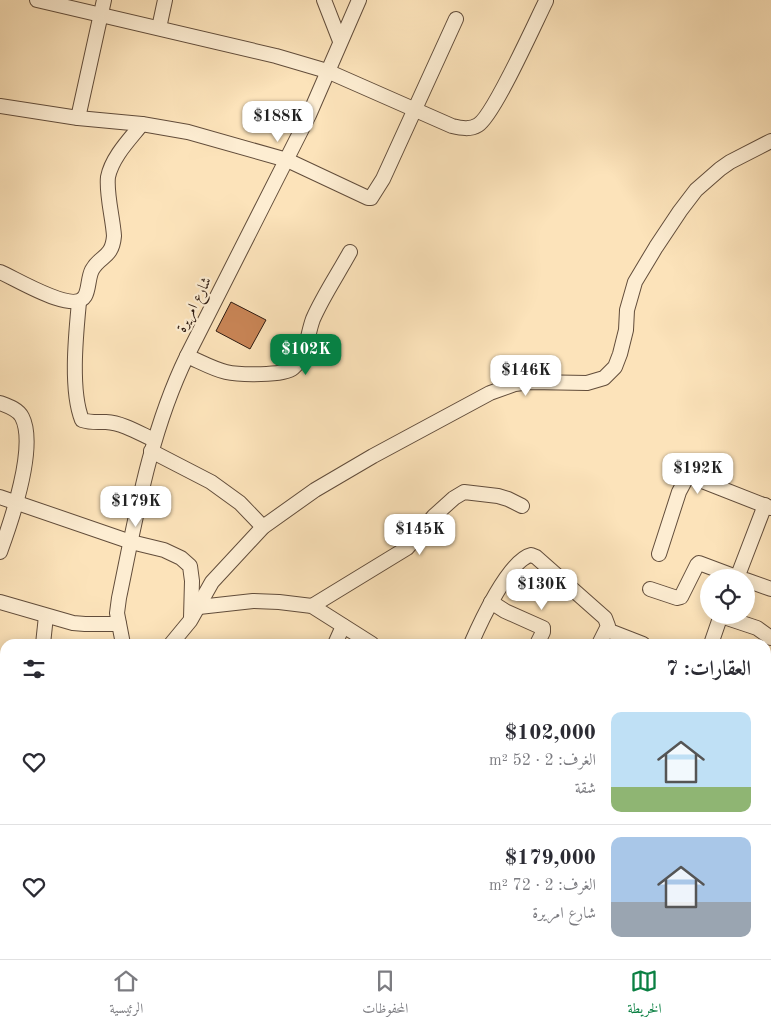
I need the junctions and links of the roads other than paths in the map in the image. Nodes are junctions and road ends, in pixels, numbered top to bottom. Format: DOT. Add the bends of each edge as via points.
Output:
graph roads {
  1 [pos="37,0"];
  2 [pos="104,0"];
  3 [pos="165,0"];
  4 [pos="324,0"];
  5 [pos="359,0"];
  6 [pos="546,1"];
  7 [pos="100,15"];
  8 [pos="456,19"];
  9 [pos="158,28"];
  10 [pos="340,41"];
  11 [pos="327,70"];
  12 [pos="0,106"];
  13 [pos="415,110"];
  14 [pos="78,118"];
  15 [pos="142,124"];
  16 [pos="771,141"];
  17 [pos="287,160"];
  18 [pos="350,252"];
  19 [pos="0,272"];
  20 [pos="79,302"];
  21 [pos="187,356"];
  22 [pos="0,403"];
  23 [pos="153,446"];
  24 [pos="0,497"];
  25 [pos="15,503"];
  26 [pos="522,506"];
  27 [pos="768,507"];
  28 [pos="263,527"];
  29 [pos="131,542"];
  30 [pos="0,552"];
  31 [pos="659,554"];
  32 [pos="717,569"];
  33 [pos="744,569"];
  34 [pos="755,583"];
  35 [pos="650,589"];
  36 [pos="771,589"];
  37 [pos="0,602"];
  38 [pos="491,602"];
  39 [pos="198,606"];
  40 [pos="312,606"];
  41 [pos="46,616"];
  42 [pos="190,621"];
  43 [pos="118,624"];
  44 [pos="718,624"];
  45 [pos="746,624"];
  46 [pos="343,626"];
  47 [pos="607,630"];
  48 [pos="771,638"];
  49 [pos="44,639"];
  50 [pos="122,639"];
  51 [pos="175,639"];
  52 [pos="337,639"];
  53 [pos="364,639"];
  54 [pos="473,639"];
  55 [pos="540,639"];
  56 [pos="602,639"];
  57 [pos="630,639"];
  58 [pos="712,639"];
  1 -- 7 [label="street"];
  2 -- 7 [label="street"];
  3 -- 9 [label="street"];
  4 -- 10 [label="street"];
  5 -- 10 [label="street, شارع امريرة"];
  6 -- 13 [label="street" via="498,96 478,126 466,129 452,126"];
  7 -- 9 [label="street"];
  7 -- 14 [label="street"];
  8 -- 13 [label="street"];
  9 -- 11 [label="street"];
  10 -- 11 [label="street, شارع امريرة"];
  11 -- 13 [label="street"];
  11 -- 17 [label="street, شارع امريرة"];
  12 -- 14 [label="street"];
  13 -- 17 [label="street" via="371,198"];
  14 -- 15 [label="street"];
  15 -- 17 [label="street" via="188,132"];
  15 -- 20 [label="street" via="111,167 108,180 114,243 109,254 93,269 85,297"];
  16 -- 28 [label="street" via="720,169 696,190 680,211 635,282 620,354 615,367 604,378 586,383 530,382 490,393 315,490"];
  17 -- 21 [label="street, شارع امريرة"];
  18 -- 21 [label="street" via="312,321 308,340 294,368 276,374 238,374 224,372"];
  19 -- 20 [label="street" via="51,297"];
  20 -- 23 [label="street" via="76,376 82,420 92,424 106,422 124,426"];
  21 -- 23 [label="street, شارع امريرة"];
  22 -- 25 [label="street" via="13,408 21,416 26,433 26,453"];
  23 -- 28 [label="street" via="240,502"];
  23 -- 29 [label="street, شارع امريرة"];
  24 -- 25 [label="street"];
  25 -- 29 [label="street"];
  25 -- 30 [label="street"];
  26 -- 40 [label="street" via="508,498 464,492 430,520 408,548"];
  27 -- 31 [label="street" via="687,477"];
  27 -- 33 [label="street"];
  28 -- 39 [label="street" via="212,582"];
  29 -- 42 [label="street" via="164,550 190,566"];
  29 -- 43 [label="street, شارع امريرة" via="119,598"];
  32 -- 35 [label="street" via="699,562 681,597"];
  34 -- 36 [label="street"];
  37 -- 41 [label="street"];
  38 -- 47 [label="street" via="509,575 531,555 598,611 608,623"];
  38 -- 54 [label="street"];
  38 -- 55 [label="street" via="541,626"];
  39 -- 40 [label="street" via="254,601"];
  39 -- 42 [label="street"];
  40 -- 46 [label="street"];
  41 -- 43 [label="street" via="85,624"];
  41 -- 49 [label="street"];
  42 -- 51 [label="street"];
  43 -- 50 [label="street, شارع امريرة"];
  44 -- 58 [label="street"];
  45 -- 48 [label="street"];
  46 -- 52 [label="street"];
  46 -- 53 [label="street"];
  47 -- 56 [label="street"];
  47 -- 57 [label="street"];
}
